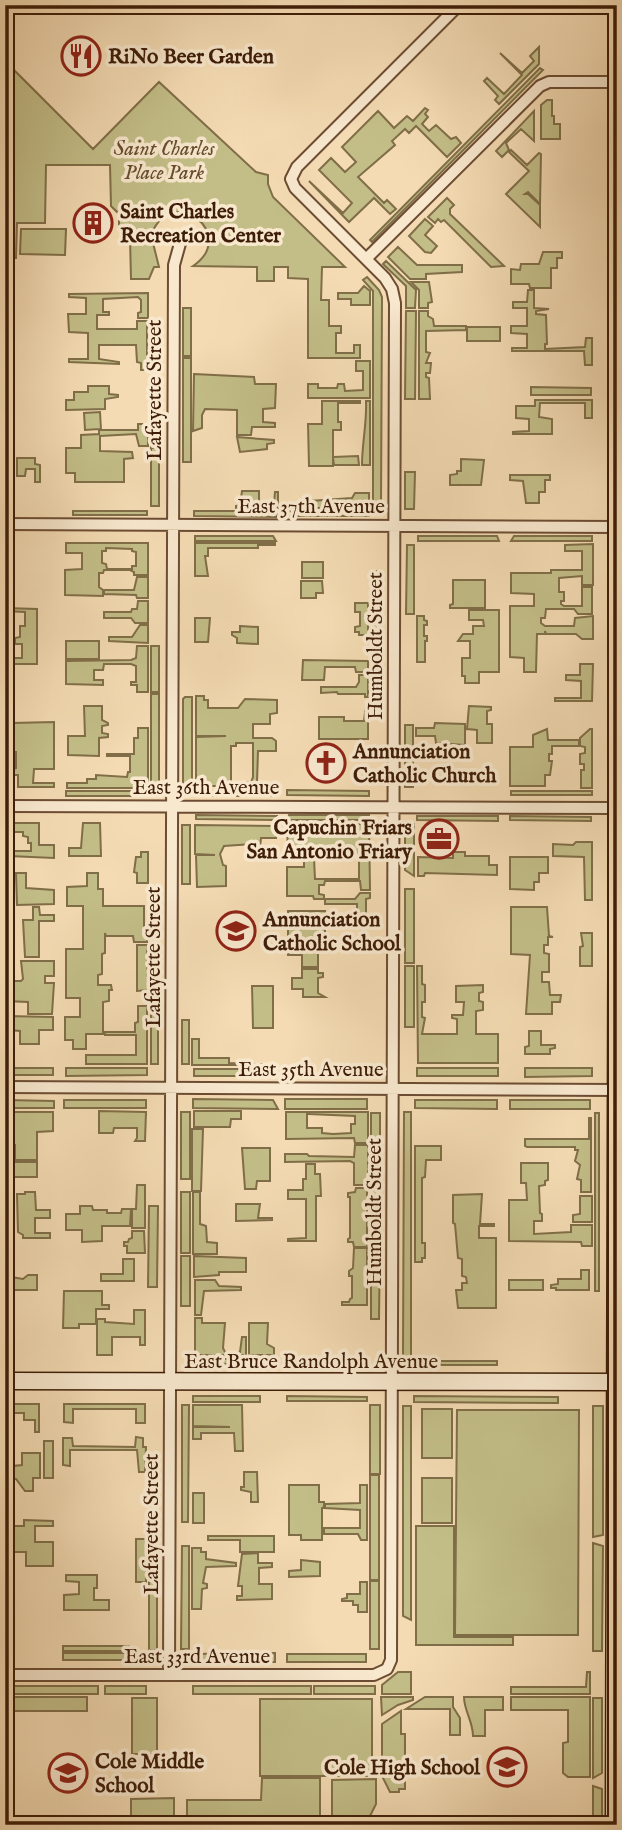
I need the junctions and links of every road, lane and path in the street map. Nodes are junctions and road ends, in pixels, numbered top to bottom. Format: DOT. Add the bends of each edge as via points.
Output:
graph roads {
  1 [pos="10,5"];
  2 [pos="459,5"];
  3 [pos="5,10"];
  4 [pos="617,82"];
  5 [pos="181,240"];
  6 [pos="366,259"];
  7 [pos="617,370"];
  8 [pos="5,524"];
  9 [pos="172,525"];
  10 [pos="394,526"];
  11 [pos="616,527"];
  12 [pos="617,781"];
  13 [pos="617,794"];
  14 [pos="5,806"];
  15 [pos="172,807"];
  16 [pos="394,807"];
  17 [pos="617,808"];
  18 [pos="5,1087"];
  19 [pos="172,1088"];
  20 [pos="394,1089"];
  21 [pos="616,1090"];
  22 [pos="5,1381"];
  23 [pos="170,1381"];
  24 [pos="393,1382"];
  25 [pos="615,1382"];
  26 [pos="387,1669"];
  27 [pos="5,1675"];
  28 [pos="169,1675"];
  29 [pos="616,1675"];
  30 [pos="614,1825"];
  1 -- 3 [label="street"];
  2 -- 6 [label="street, Humboldt Street" via="297,167 291,179"];
  4 -- 6 [label="street" via="544,83"];
  5 -- 9 [label="street, Lafayette Street" via="174,265"];
  6 -- 10 [label="street, Humboldt Street" via="388,282 395,303"];
  7 -- 11 [label="street"];
  8 -- 9 [label="street, East 37th Avenue"];
  9 -- 10 [label="street, East 37th Avenue"];
  9 -- 15 [label="street, Lafayette Street"];
  10 -- 11 [label="street, East 37th Avenue"];
  10 -- 16 [label="street, Humboldt Street"];
  11 -- 12 [label="street"];
  13 -- 17 [label="street"];
  14 -- 15 [label="street, East 36th Avenue"];
  15 -- 16 [label="street, East 36th Avenue"];
  15 -- 19 [label="street, Lafayette Street"];
  16 -- 17 [label="street, East 36th Avenue"];
  16 -- 20 [label="street, Humboldt Street"];
  17 -- 21 [label="street"];
  18 -- 19 [label="street, East 35th Avenue"];
  19 -- 20 [label="street, East 35th Avenue"];
  19 -- 23 [label="street, Lafayette Street"];
  20 -- 21 [label="street, East 35th Avenue"];
  20 -- 24 [label="street, Humboldt Street"];
  21 -- 25 [label="street"];
  22 -- 23 [label="street, East Bruce Randolph Avenue"];
  23 -- 24 [label="street, East Bruce Randolph Avenue"];
  23 -- 28 [label="street, Lafayette Street"];
  24 -- 25 [label="street, East Bruce Randolph Avenue"];
  24 -- 26 [label="street, Humboldt Street" via="392,1652"];
  25 -- 29 [label="street"];
  26 -- 28 [label="street, East 33rd Avenue" via="374,1675"];
  27 -- 28 [label="street, East 33rd Avenue"];
  29 -- 30 [label="street"];
}
